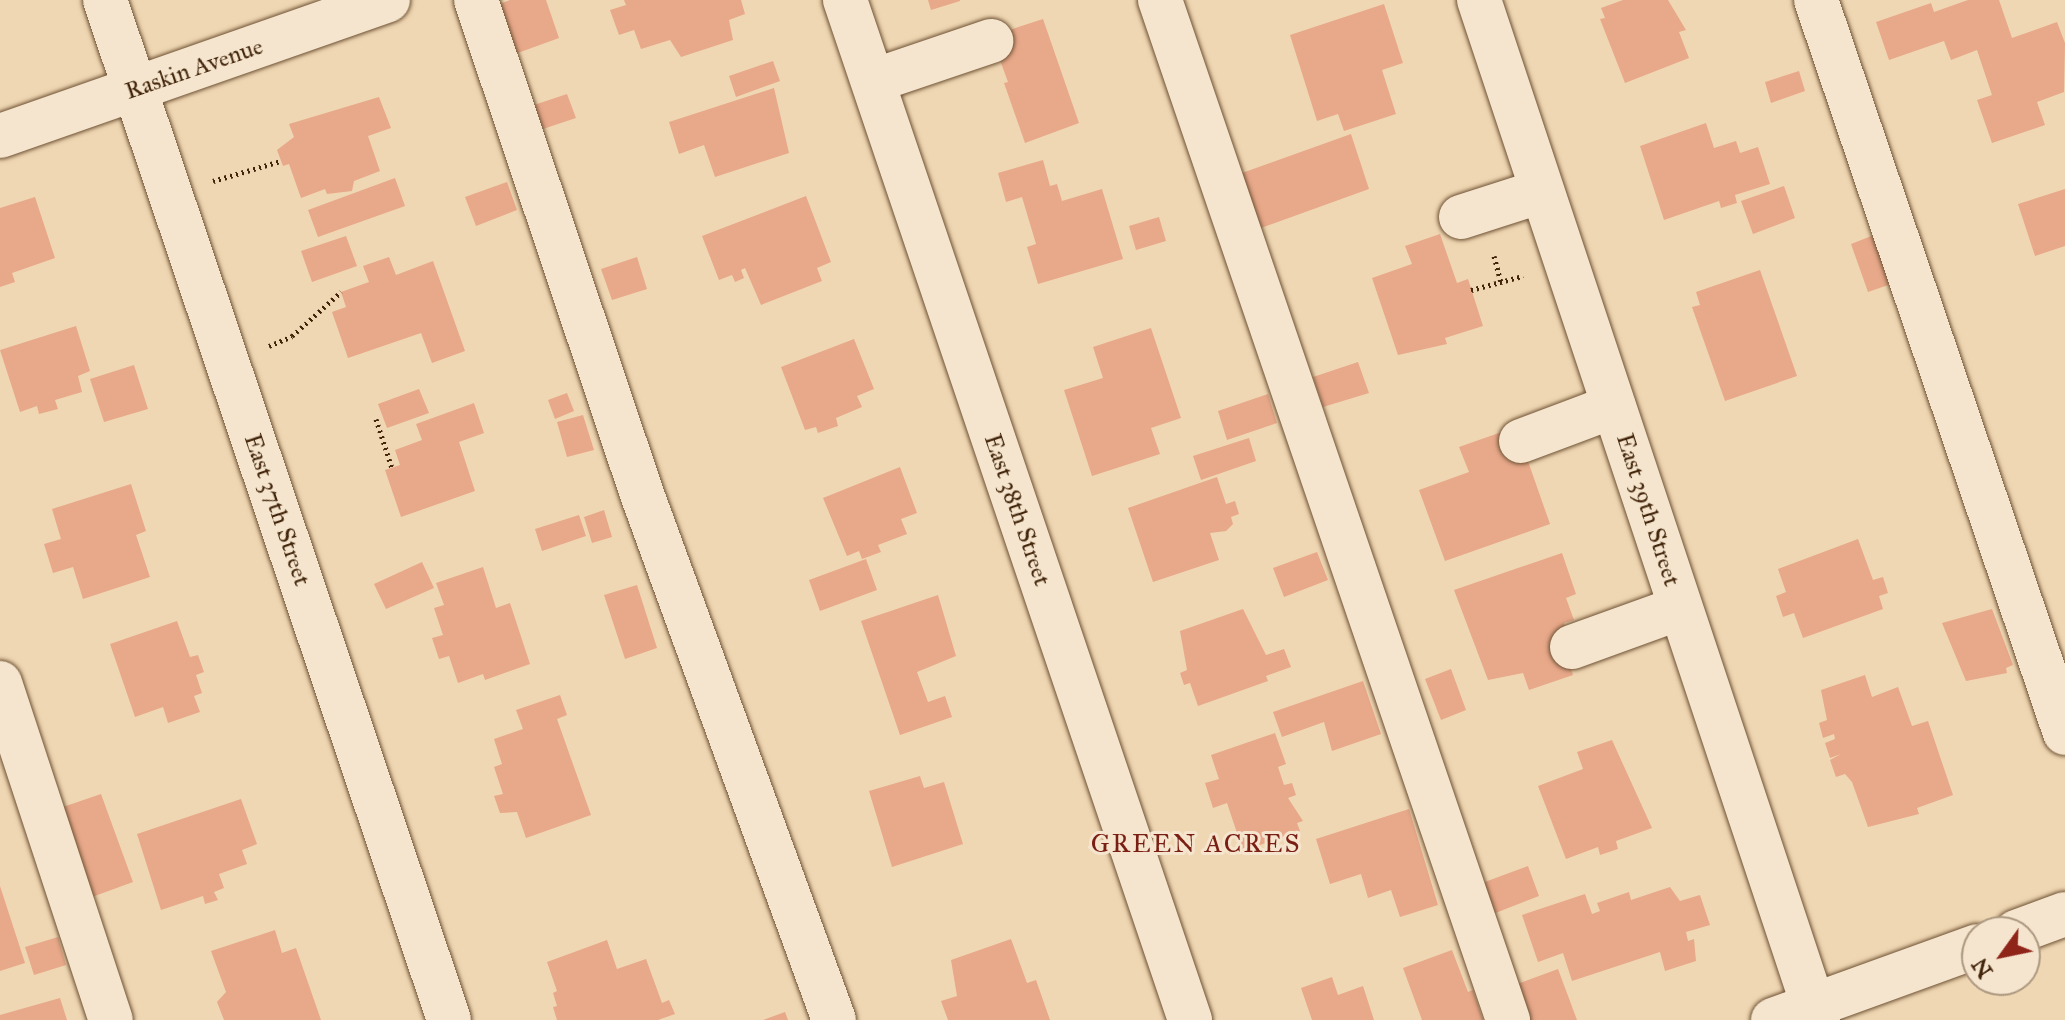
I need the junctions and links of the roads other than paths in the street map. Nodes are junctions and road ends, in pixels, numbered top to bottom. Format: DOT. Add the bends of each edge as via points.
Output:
graph roads {
  1 [pos="105,0"];
  2 [pos="388,0"];
  3 [pos="476,0"];
  4 [pos="845,0"];
  5 [pos="1160,0"];
  6 [pos="1479,0"];
  7 [pos="1816,0"];
  8 [pos="991,41"];
  9 [pos="873,81"];
  10 [pos="135,90"];
  11 [pos="0,136"];
  12 [pos="1542,191"];
  13 [pos="1461,217"];
  14 [pos="1614,406"];
  15 [pos="1521,441"];
  16 [pos="1680,608"];
  17 [pos="1572,647"];
  18 [pos="0,683"];
  19 [pos="2065,733"];
  20 [pos="2065,914"];
  21 [pos="2041,923"];
  22 [pos="1961,952"];
  23 [pos="1801,1016"];
  24 [pos="111,1020"];
  25 [pos="449,1020"];
  26 [pos="834,1020"];
  27 [pos="1190,1020"];
  28 [pos="1508,1020"];
  1 -- 10 [label="street, East 37th Street"];
  2 -- 10 [label="street, Raskin Avenue"];
  3 -- 26 [label="street" via="642,494"];
  4 -- 9 [label="street, East 38th Street"];
  5 -- 28 [label="street"];
  6 -- 12 [label="street, East 39th Street"];
  7 -- 19 [label="street"];
  8 -- 9 [label="street"];
  9 -- 27 [label="street, East 38th Street"];
  10 -- 11 [label="street, Raskin Avenue"];
  10 -- 25 [label="street, East 37th Street"];
  12 -- 13 [label="street"];
  12 -- 14 [label="street, East 39th Street"];
  14 -- 15 [label="street"];
  14 -- 16 [label="street, East 39th Street"];
  16 -- 17 [label="street"];
  16 -- 23 [label="street, East 39th Street"];
  18 -- 24 [label="street"];
  20 -- 21 [label="street"];
  22 -- 23 [label="street"];
}
